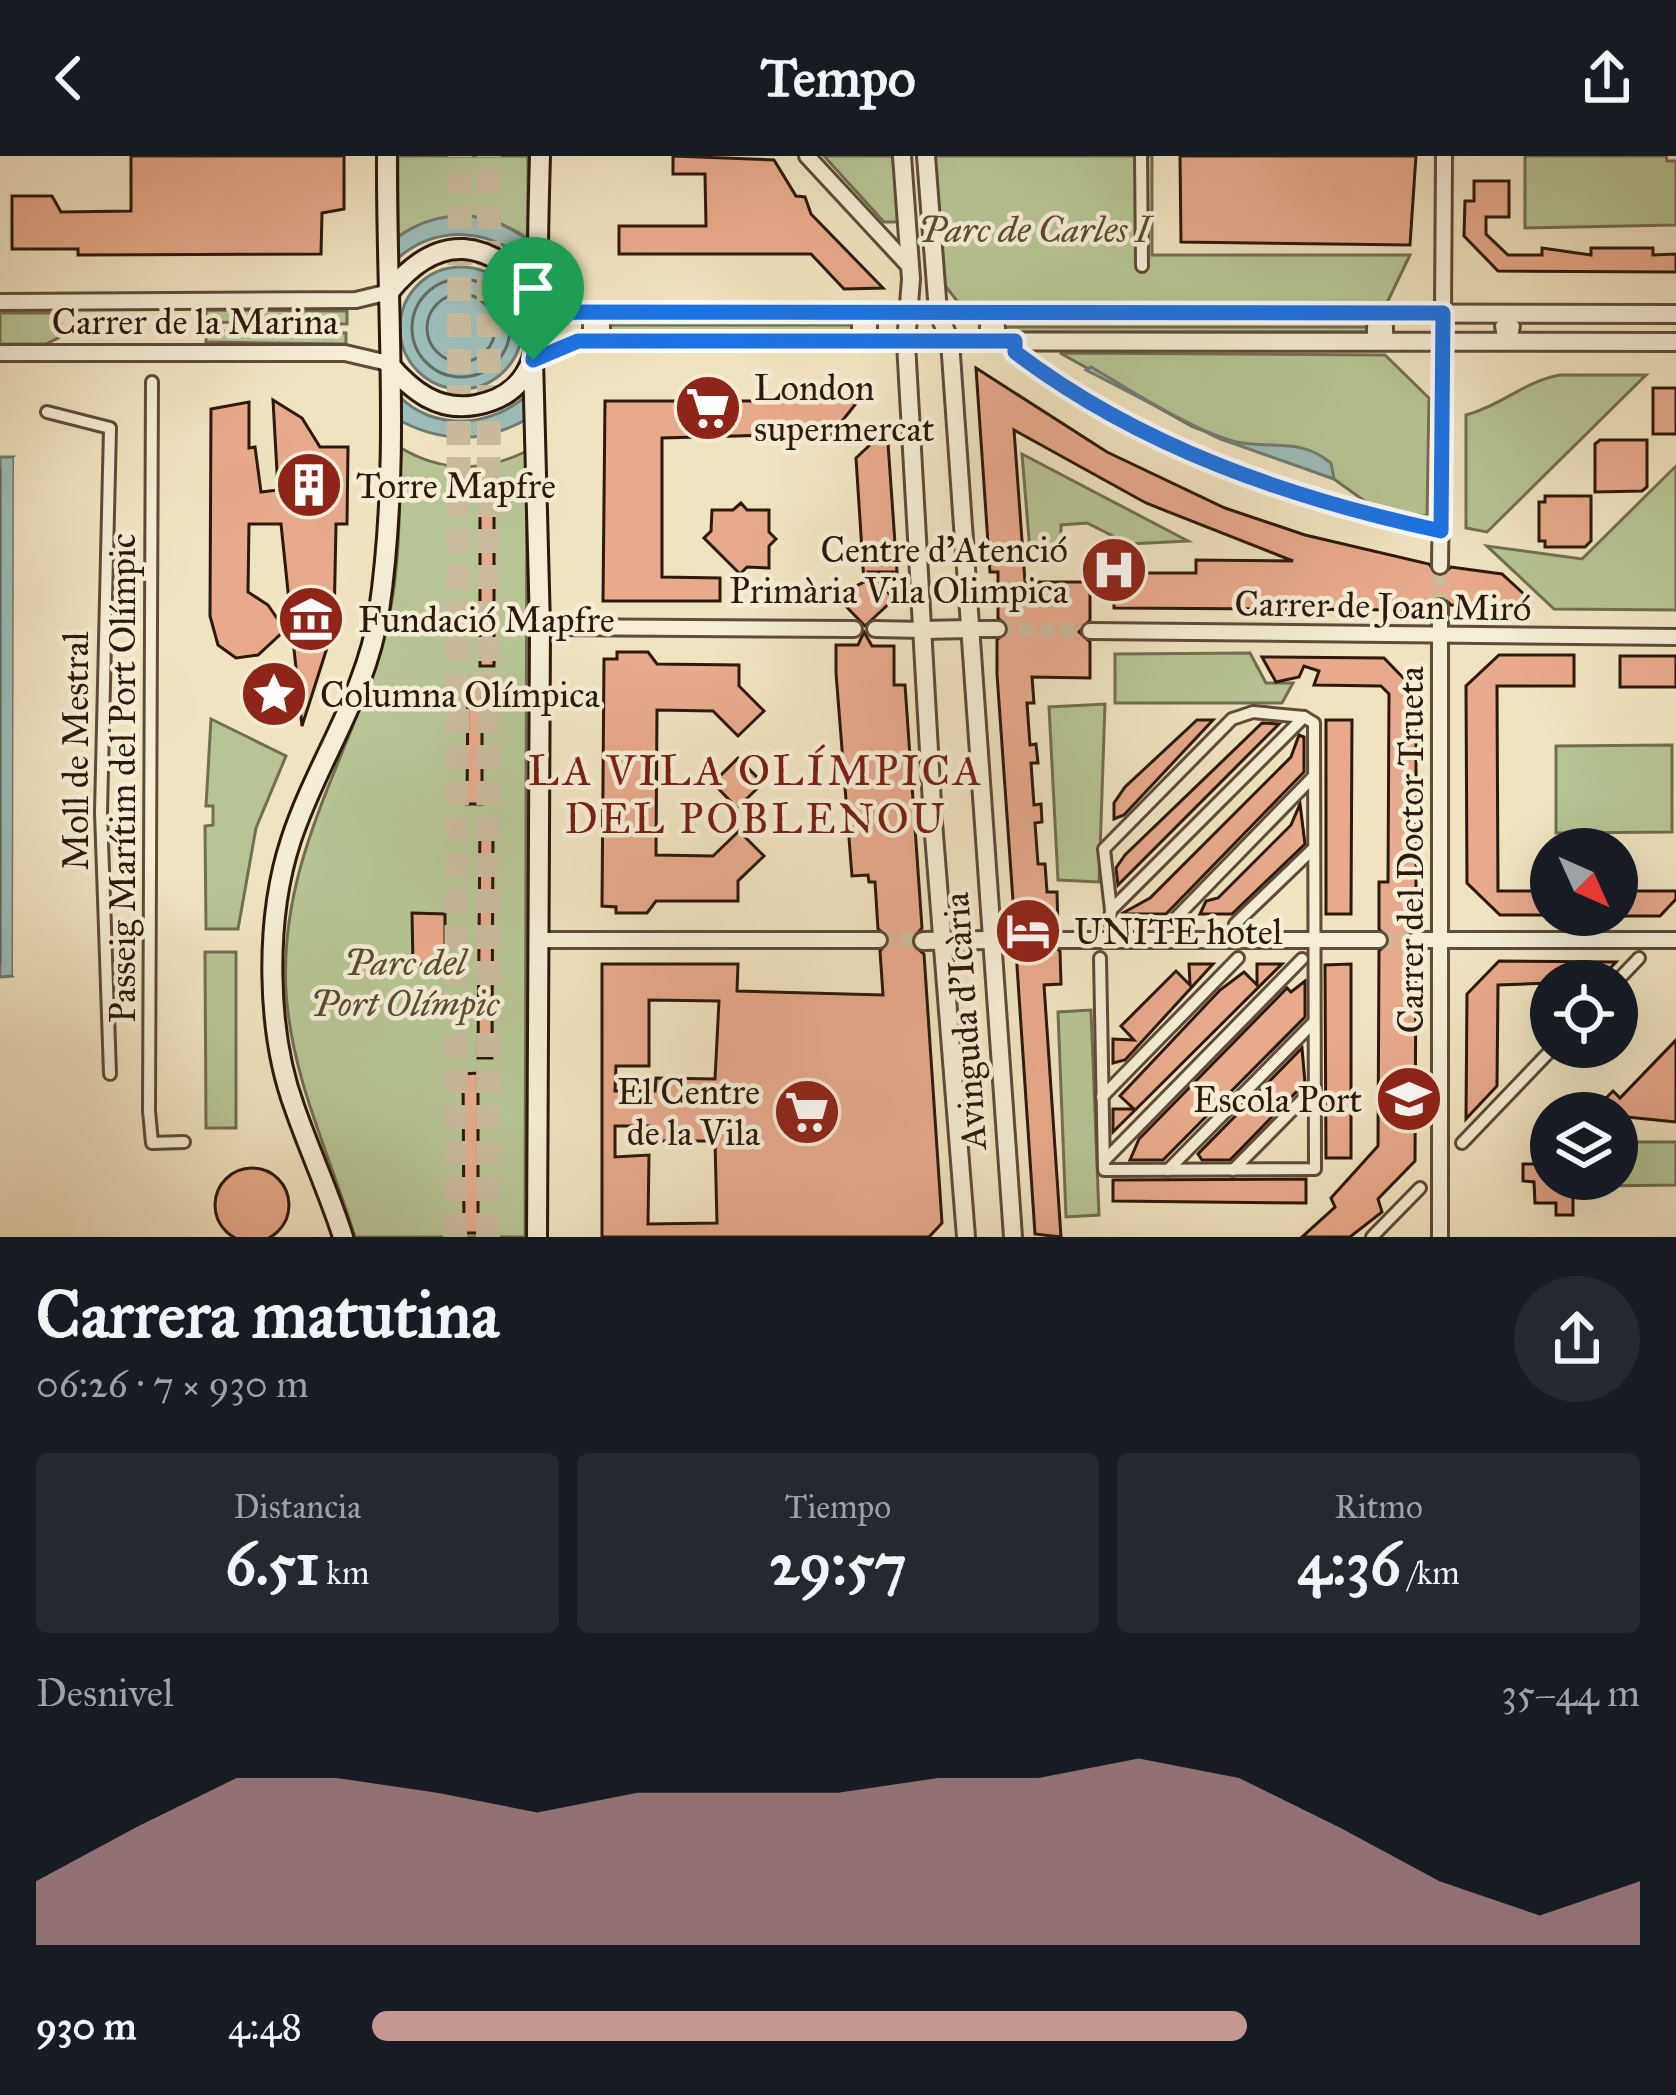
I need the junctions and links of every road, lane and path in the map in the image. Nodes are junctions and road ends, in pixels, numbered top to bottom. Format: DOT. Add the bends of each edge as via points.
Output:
graph roads {
  1 [pos="387,156"];
  2 [pos="540,156"];
  3 [pos="807,156"];
  4 [pos="902,156"];
  5 [pos="926,156"];
  6 [pos="1141,156"];
  7 [pos="1444,156"];
  8 [pos="1142,266"];
  9 [pos="910,267"];
  10 [pos="389,292"];
  11 [pos="0,302"];
  12 [pos="539,304"];
  13 [pos="938,312"];
  14 [pos="910,313"];
  15 [pos="1443,313"];
  16 [pos="1676,314"];
  17 [pos="1007,337"];
  18 [pos="950,341"];
  19 [pos="1443,341"];
  20 [pos="1676,342"];
  21 [pos="906,343"];
  22 [pos="0,353"];
  23 [pos="533,360"];
  24 [pos="388,364"];
  25 [pos="152,382"];
  26 [pos="47,412"];
  27 [pos="1441,531"];
  28 [pos="1440,566"];
  29 [pos="1440,607"];
  30 [pos="540,627"];
  31 [pos="969,628"];
  32 [pos="854,629"];
  33 [pos="875,629"];
  34 [pos="998,629"];
  35 [pos="923,630"];
  36 [pos="1090,631"];
  37 [pos="1676,637"];
  38 [pos="1439,638"];
  39 [pos="1309,720"];
  40 [pos="1314,776"];
  41 [pos="1314,848"];
  42 [pos="1235,925"];
  43 [pos="1168,926"];
  44 [pos="537,940"];
  45 [pos="879,940"];
  46 [pos="991,940"];
  47 [pos="1015,940"];
  48 [pos="1059,940"];
  49 [pos="1313,940"];
  50 [pos="1378,940"];
  51 [pos="1415,940"];
  52 [pos="1440,940"];
  53 [pos="1676,940"];
  54 [pos="923,941"];
  55 [pos="944,941"];
  56 [pos="1100,958"];
  57 [pos="1238,958"];
  58 [pos="1302,958"];
  59 [pos="1314,1022"];
  60 [pos="1534,1068"];
  61 [pos="110,1074"];
  62 [pos="1313,1088"];
  63 [pos="1102,1096"];
  64 [pos="184,1142"];
  65 [pos="1462,1142"];
  66 [pos="1104,1160"];
  67 [pos="1168,1170"];
  68 [pos="1232,1170"];
  69 [pos="1420,1188"];
  70 [pos="343,1237"];
  71 [pos="537,1237"];
  72 [pos="965,1237"];
  73 [pos="1012,1237"];
  74 [pos="1372,1237"];
  75 [pos="1440,1237"];
  1 -- 10 [label="main road"];
  2 -- 12 [label="main road"];
  3 -- 9 [label="street"];
  4 -- 9 [label="street, Avinguda d'Icària"];
  5 -- 13 [label="street, Avinguda d'Icària"];
  6 -- 8 [label="street"];
  7 -- 15 [label="street"];
  9 -- 14 [label="street, Avinguda d'Icària"];
  10 -- 11 [label="street, Carrer de la Marina" via="356,300"];
  10 -- 12 [label="main road" via="418,261 463,248 499,258"];
  10 -- 24 [label="main road"];
  12 -- 14 [label="street"];
  12 -- 23 [label="main road"];
  13 -- 14 [label="street"];
  13 -- 15 [label="street"];
  13 -- 18 [label="street, Avinguda d'Icària"];
  14 -- 21 [label="street, Avinguda d'Icària"];
  15 -- 16 [label="street"];
  15 -- 19 [label="street"];
  17 -- 18 [label="street"];
  17 -- 19 [label="street"];
  17 -- 27 [label="street" via="1055,382 1187,452 1362,515"];
  18 -- 21 [label="street"];
  18 -- 31 [label="street, Avinguda d'Icària"];
  19 -- 20 [label="street"];
  19 -- 27 [label="street"];
  21 -- 23 [label="street" via="578,341"];
  21 -- 35 [label="street, Avinguda d'Icària"];
  22 -- 24 [label="street, Carrer de la Marina" via="345,353"];
  23 -- 24 [label="main road" via="498,399 451,407 415,392"];
  23 -- 30 [label="main road"];
  24 -- 70 [label="main road" via="376,626 346,720 291,841 276,933 283,1064"];
  25 -- 64 [label="street, Passeig Marítim del Port Olímpic" via="149,1111 152,1143"];
  26 -- 61 [label="street, Moll de Mestral" via="110,428 101,812"];
  27 -- 28 [label="street"];
  29 -- 38 [label="street, Carrer del Doctor Trueta"];
  30 -- 32 [label="street"];
  30 -- 44 [label="main road"];
  31 -- 34 [label="street"];
  31 -- 35 [label="street"];
  31 -- 46 [label="street, Avinguda d'Icària"];
  33 -- 35 [label="street"];
  35 -- 55 [label="street, Avinguda d'Icària"];
  36 -- 38 [label="street, Carrer de Joan Miró"];
  37 -- 38 [label="street, Carrer de Joan Miró"];
  38 -- 52 [label="street, Carrer del Doctor Trueta"];
  39 -- 39 [label="street" via="1253,712 1232,718 1104,849 1110,916"];
  39 -- 40 [label="street"];
  40 -- 41 [label="street"];
  40 -- 43 [label="street"];
  41 -- 42 [label="street"];
  41 -- 49 [label="street"];
  44 -- 45 [label="street"];
  44 -- 71 [label="main road"];
  46 -- 47 [label="street"];
  46 -- 55 [label="street"];
  46 -- 73 [label="street, Avinguda d'Icària"];
  48 -- 49 [label="street"];
  49 -- 50 [label="street"];
  49 -- 59 [label="street"];
  51 -- 52 [label="street"];
  52 -- 53 [label="street"];
  52 -- 75 [label="street, Carrer del Doctor Trueta"];
  54 -- 55 [label="street"];
  55 -- 72 [label="street, Avinguda d'Icària"];
  56 -- 63 [label="street"];
  57 -- 63 [label="street"];
  58 -- 66 [label="street"];
  59 -- 62 [label="street"];
  59 -- 67 [label="street"];
  60 -- 65 [label="street"];
  62 -- 68 [label="street"];
  62 -- 68 [label="street" via="1309,1166"];
  63 -- 66 [label="street"];
  66 -- 67 [label="street" via="1104,1170"];
  67 -- 68 [label="street"];
  69 -- 74 [label="street"];
}
